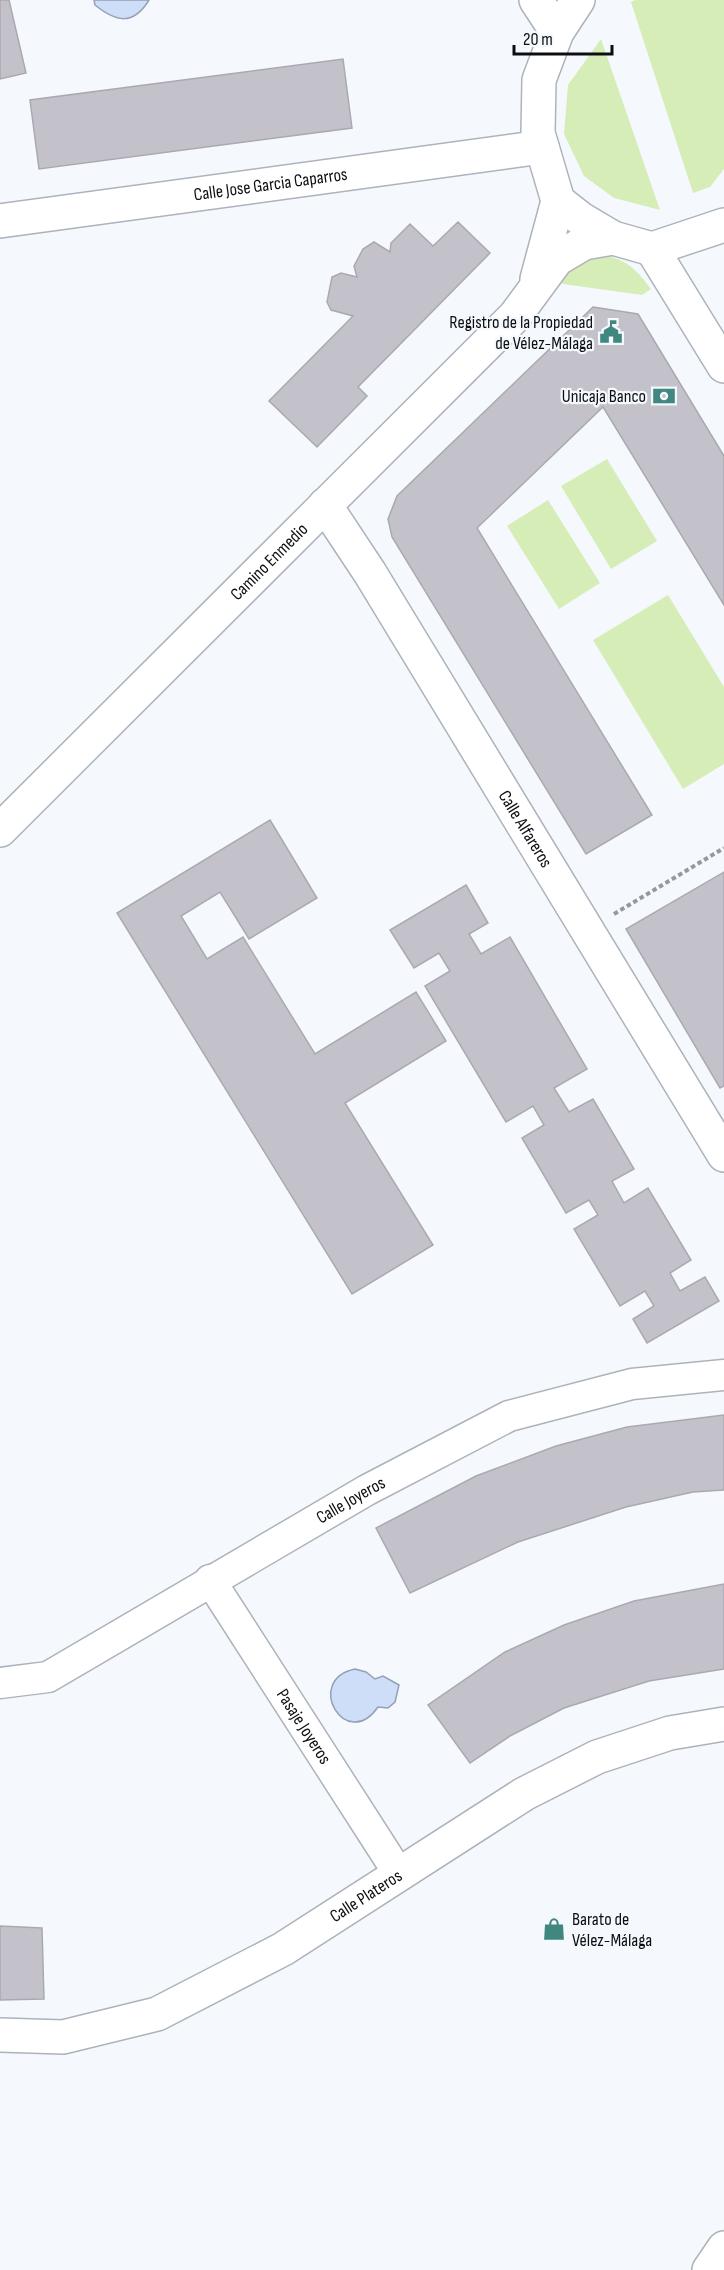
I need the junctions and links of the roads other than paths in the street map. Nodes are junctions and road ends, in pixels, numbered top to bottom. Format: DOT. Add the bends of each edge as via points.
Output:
graph roads {
  1 [pos="536,0"];
  2 [pos="579,0"];
  3 [pos="557,32"];
  4 [pos="542,147"];
  5 [pos="558,201"];
  6 [pos="0,221"];
  7 [pos="724,225"];
  8 [pos="613,238"];
  9 [pos="652,249"];
  10 [pos="534,289"];
  11 [pos="724,366"];
  12 [pos="325,505"];
  13 [pos="0,830"];
  14 [pos="724,1155"];
  15 [pos="724,1375"];
  16 [pos="210,1580"];
  17 [pos="0,1683"];
  18 [pos="724,1724"];
  19 [pos="399,1874"];
  20 [pos="0,2035"];
  21 [pos="724,2248"];
  22 [pos="709,2270"];
  1 -- 3 [label="street"];
  2 -- 3 [label="street"];
  3 -- 4 [label="street" via="540,80 538,133"];
  4 -- 5 [label="street"];
  4 -- 6 [label="street, Calle Jose Garcia Caparros"];
  5 -- 8 [label="street"];
  5 -- 10 [label="street, Camino Enmedio"];
  7 -- 9 [label="street"];
  8 -- 9 [label="street"];
  8 -- 10 [label="street, Camino Enmedio" via="584,243 557,259"];
  9 -- 11 [label="street"];
  10 -- 12 [label="street, Camino Enmedio" via="515,315"];
  12 -- 13 [label="street, Camino Enmedio"];
  12 -- 14 [label="street, Calle Alfareros"];
  15 -- 16 [label="street, Calle Joyeros" via="632,1384 509,1416 367,1490"];
  16 -- 17 [label="street, Calle Joyeros" via="48,1677"];
  16 -- 19 [label="street, Pasaje Joyeros"];
  18 -- 19 [label="street, Calle Plateros" via="670,1733 597,1757 524,1794"];
  19 -- 20 [label="street, Calle Plateros" via="283,1949 157,2014 63,2037"];
  21 -- 22 [label="street"];
}
